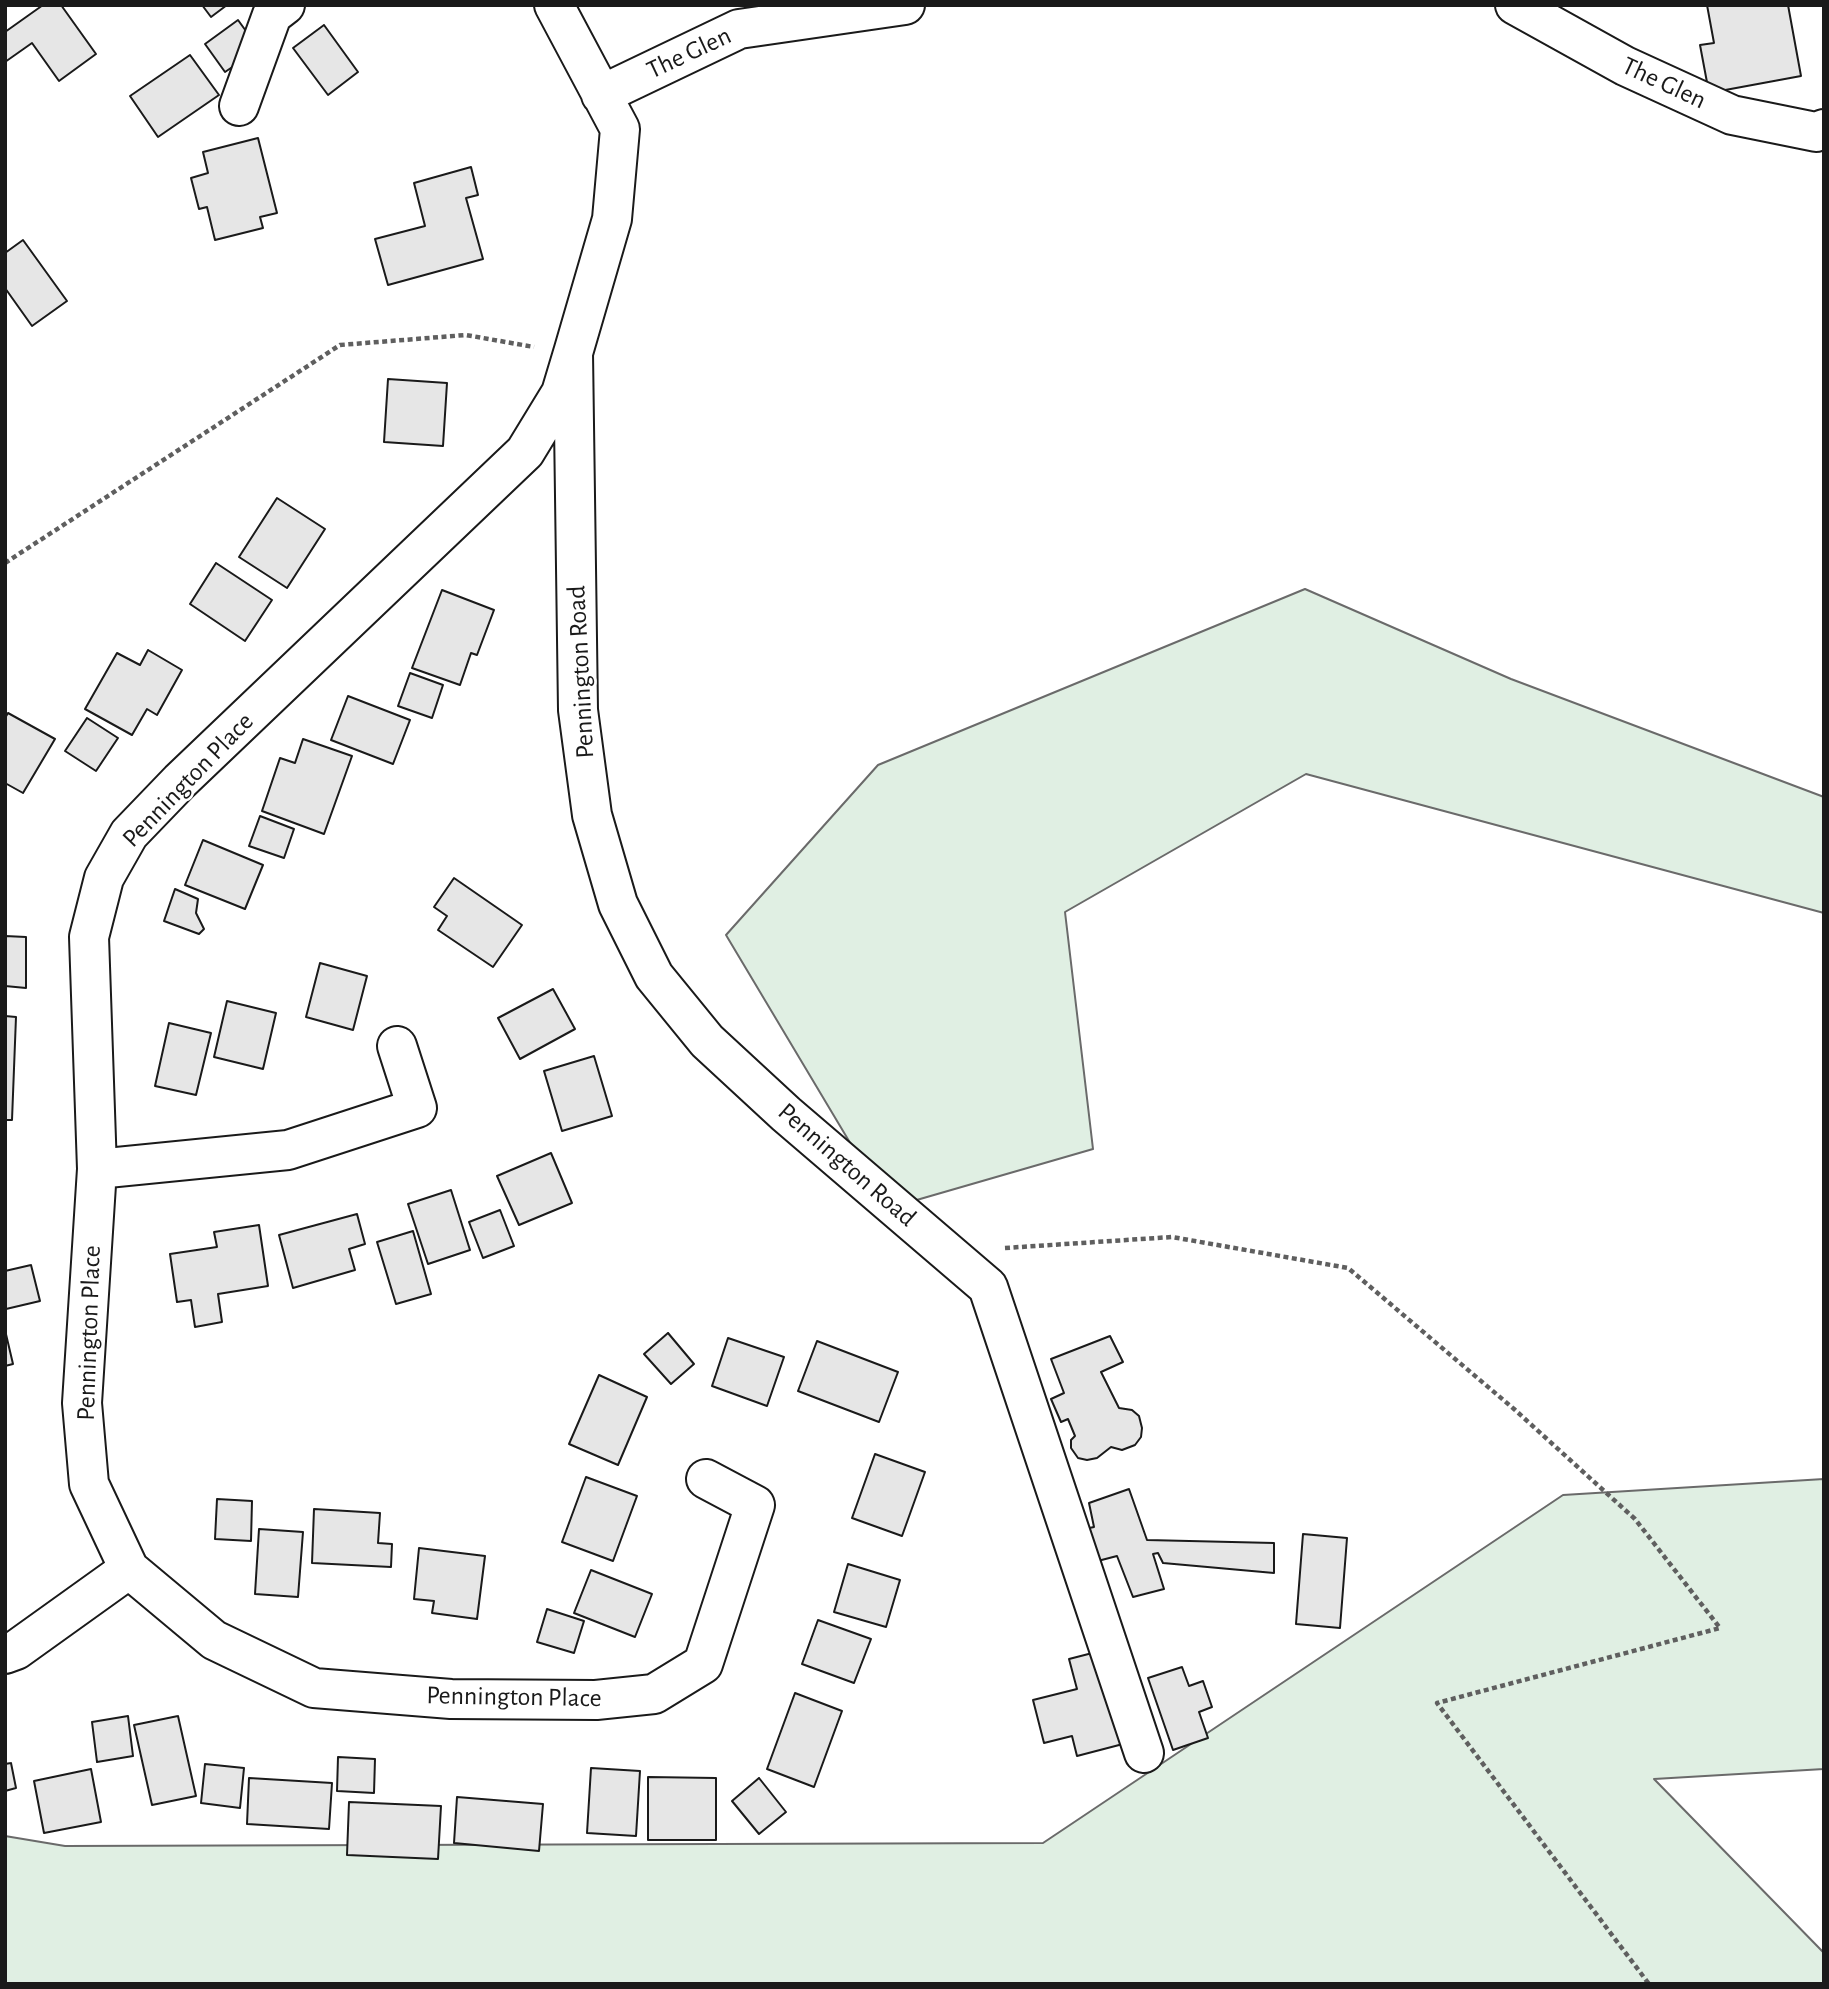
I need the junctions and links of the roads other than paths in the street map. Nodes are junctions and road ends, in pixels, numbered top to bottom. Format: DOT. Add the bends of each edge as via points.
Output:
graph roads {
  1 [pos="285,5"];
  2 [pos="554,5"];
  3 [pos="905,5"];
  4 [pos="1515,5"];
  5 [pos="601,94"];
  6 [pos="239,106"];
  7 [pos="1824,129"];
  8 [pos="573,354"];
  9 [pos="397,1046"];
  10 [pos="97,1169"];
  11 [pos="706,1479"];
  12 [pos="129,1569"];
  13 [pos="5,1654"];
  14 [pos="1144,1753"];
  1 -- 6 [label="street" via="272,15"];
  2 -- 5 [label="street, Pennington Road"];
  3 -- 5 [label="street, The Glen" via="738,29"];
  4 -- 7 [label="street, The Glen" via="1625,66 1732,115 1816,132"];
  5 -- 8 [label="street, Pennington Road" via="620,129 612,219"];
  8 -- 10 [label="street, Pennington Place" via="561,393 525,452 128,834 104,878 89,937"];
  8 -- 14 [label="street, Pennington Road" via="578,710 592,815 618,904 654,976 707,1041 988,1287"];
  9 -- 10 [label="street" via="417,1108 288,1150"];
  10 -- 12 [label="street, Pennington Place" via="82,1403 89,1484"];
  11 -- 12 [label="street, Pennington Place" via="755,1505 704,1664 654,1694 596,1700 451,1699 314,1688 214,1640"];
  12 -- 13 [label="street"];
}
